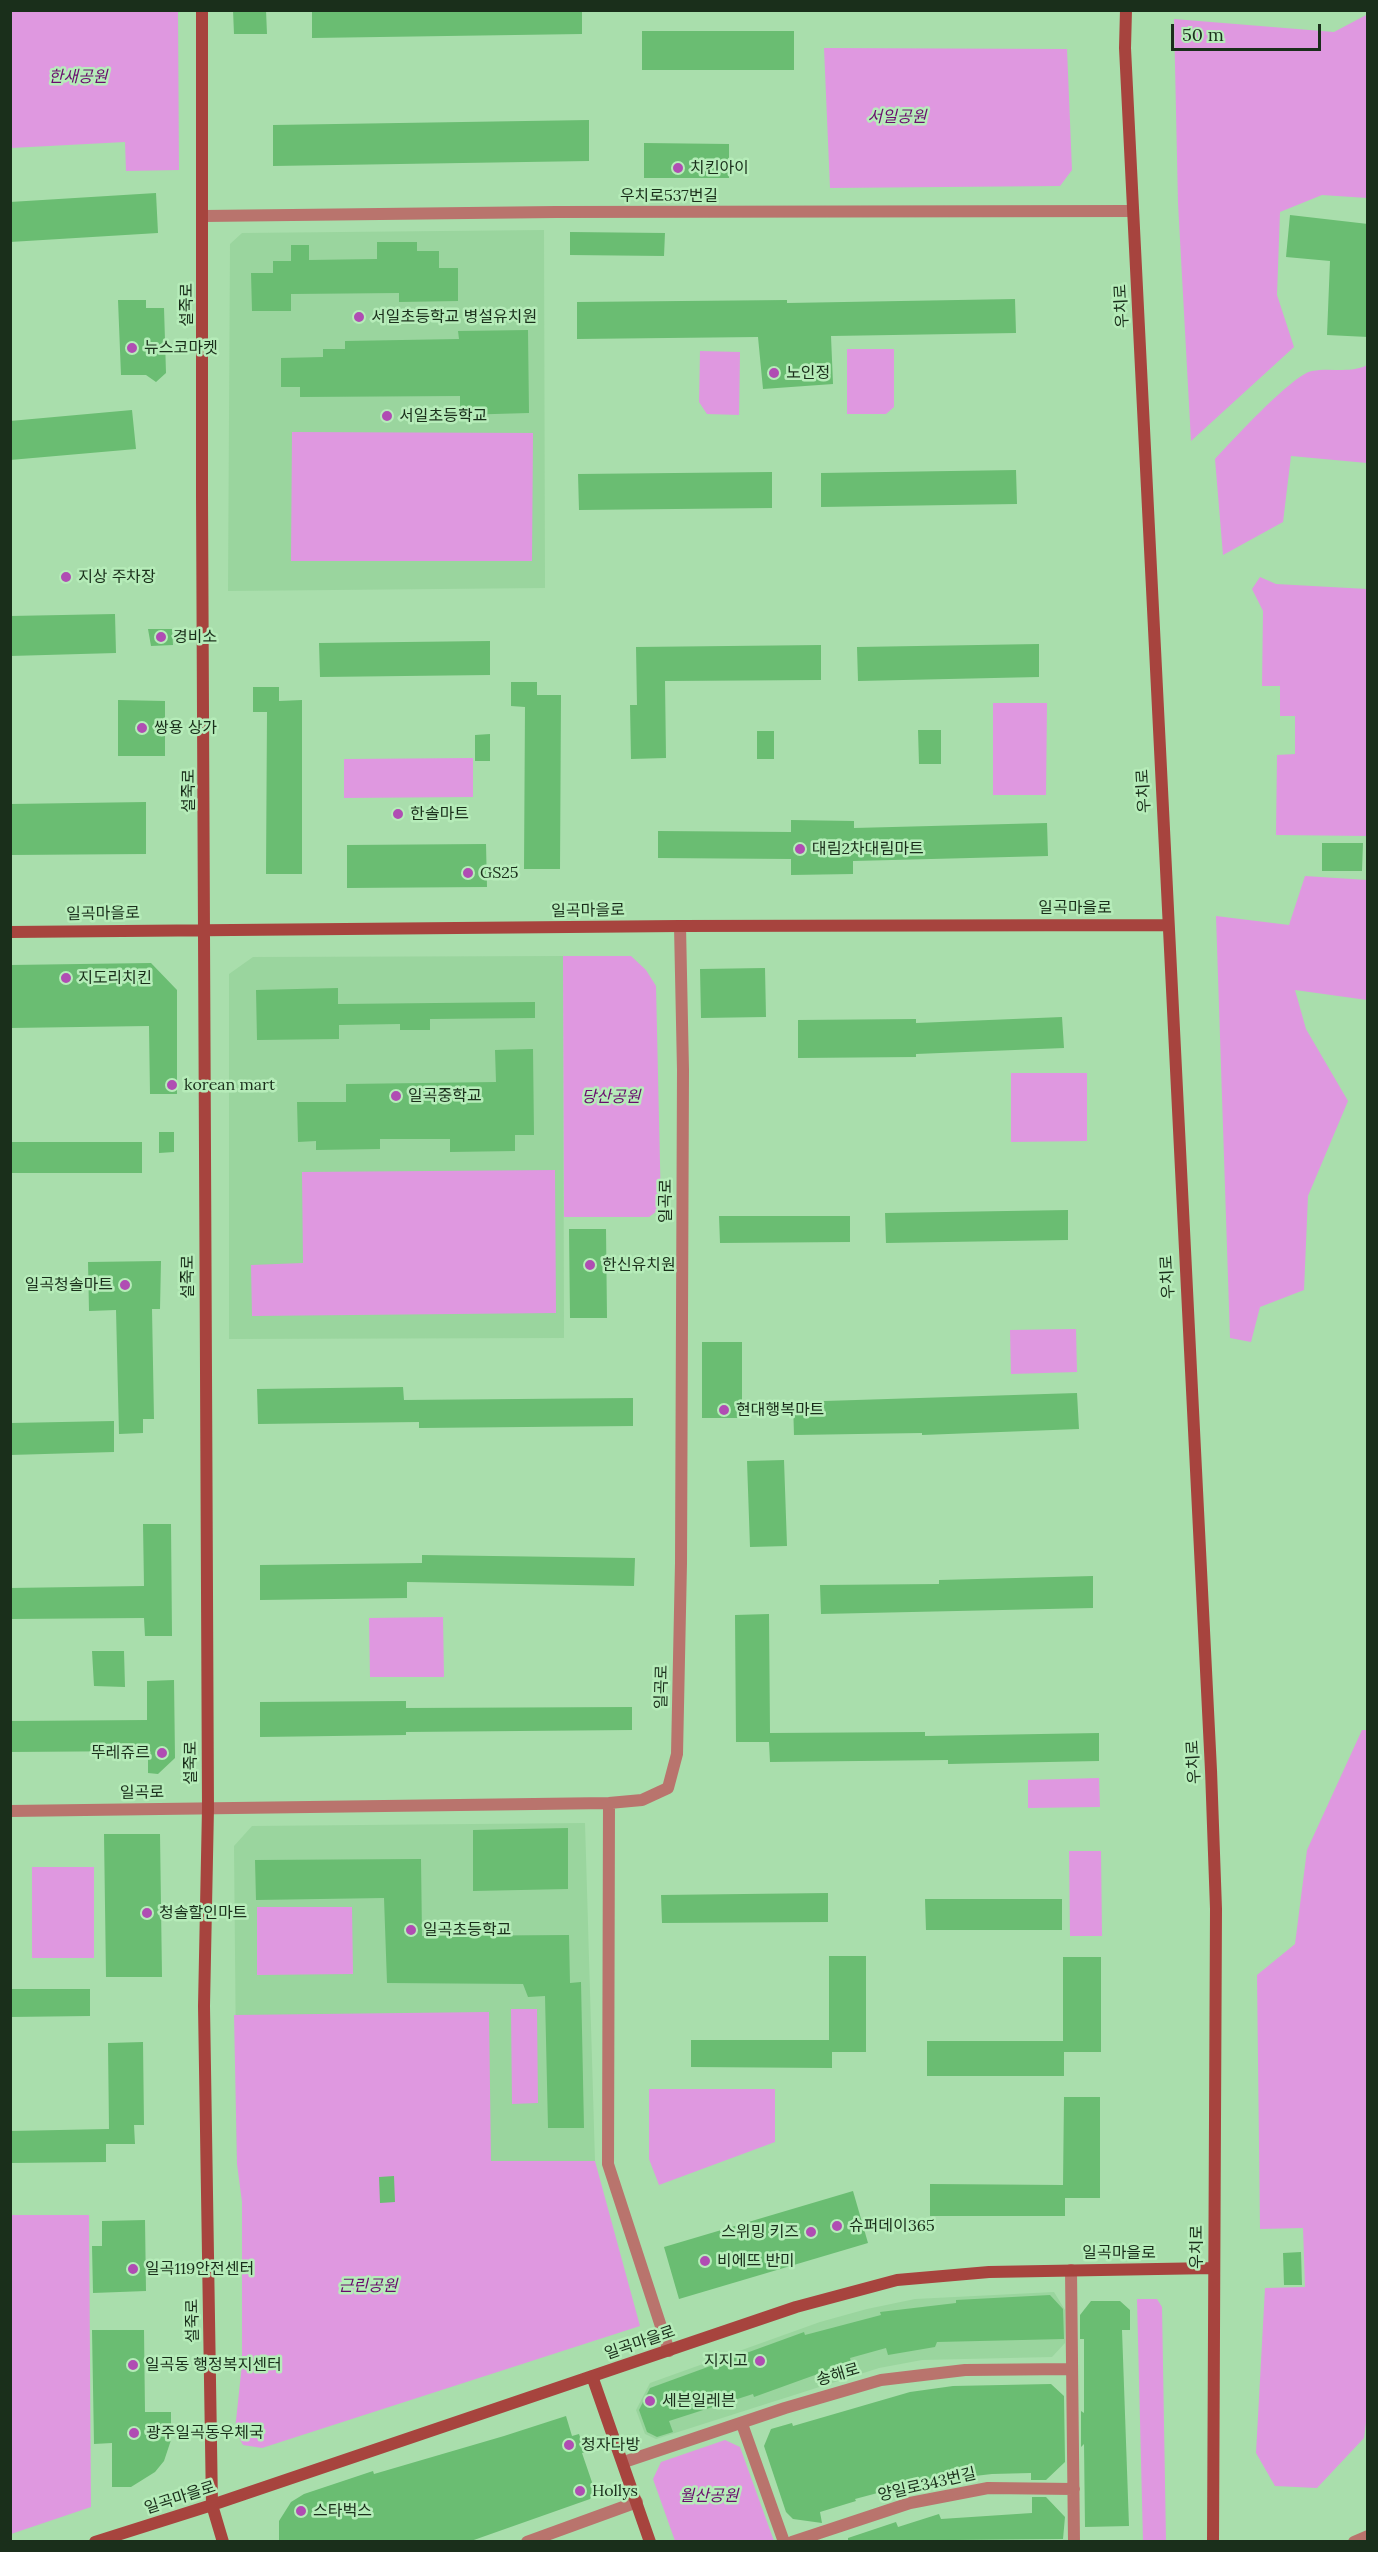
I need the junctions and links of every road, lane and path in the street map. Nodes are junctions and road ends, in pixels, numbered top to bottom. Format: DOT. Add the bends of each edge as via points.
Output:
graph roads {
  1 [pos="202,10"];
  2 [pos="1126,10"];
  3 [pos="1133,211"];
  4 [pos="204,216"];
  5 [pos="1167,925"];
  6 [pos="680,926"];
  7 [pos="206,930"];
  8 [pos="10,932"];
  9 [pos="609,1803"];
  10 [pos="208,1808"];
  11 [pos="10,1811"];
  12 [pos="1213,2268"];
  13 [pos="1071,2270"];
  14 [pos="669,2350"];
  15 [pos="1071,2369"];
  16 [pos="592,2376"];
  17 [pos="742,2424"];
  18 [pos="624,2462"];
  19 [pos="1074,2489"];
  20 [pos="637,2502"];
  21 [pos="212,2505"];
  22 [pos="1368,2536"];
  23 [pos="95,2541"];
  24 [pos="223,2541"];
  25 [pos="527,2541"];
  26 [pos="650,2541"];
  27 [pos="784,2541"];
  28 [pos="792,2541"];
  29 [pos="1074,2541"];
  30 [pos="1213,2541"];
  31 [pos="1354,2541"];
  1 -- 4 [label="main road, 설죽로"];
  2 -- 3 [label="main road, 우치로"];
  3 -- 4 [label="street, 우치로537번길"];
  3 -- 5 [label="main road, 우치로"];
  4 -- 7 [label="main road, 설죽로"];
  5 -- 6 [label="main road, 일곡마을로"];
  5 -- 12 [label="main road, 우치로" via="1216,1909"];
  6 -- 7 [label="main road, 일곡마을로"];
  6 -- 9 [label="street, 일곡로" via="683,1070 677,1754 668,1788 642,1800"];
  7 -- 8 [label="main road, 일곡마을로"];
  7 -- 10 [label="main road, 설죽로"];
  9 -- 10 [label="street, 일곡로"];
  9 -- 14 [label="street" via="608,2164"];
  10 -- 11 [label="street, 일곡로"];
  10 -- 21 [label="main road, 설죽로" via="204,2006"];
  12 -- 13 [label="main road, 일곡마을로"];
  12 -- 30 [label="main road, 우치로"];
  13 -- 14 [label="main road, 일곡마을로" via="897,2280 796,2307"];
  13 -- 15 [label="street"];
  14 -- 16 [label="main road, 일곡마을로"];
  15 -- 17 [label="street, 송해로" via="965,2370 881,2380"];
  15 -- 19 [label="street"];
  16 -- 18 [label="main road"];
  16 -- 21 [label="main road, 일곡마을로"];
  17 -- 18 [label="street, 송해로"];
  17 -- 27 [label="street"];
  18 -- 20 [label="main road"];
  19 -- 28 [label="street, 양일로343번길" via="988,2488 910,2503"];
  19 -- 29 [label="street"];
  20 -- 25 [label="street"];
  20 -- 26 [label="main road"];
  21 -- 23 [label="main road, 일곡마을로"];
  21 -- 24 [label="main road, 설죽로"];
  22 -- 31 [label="street"];
}
